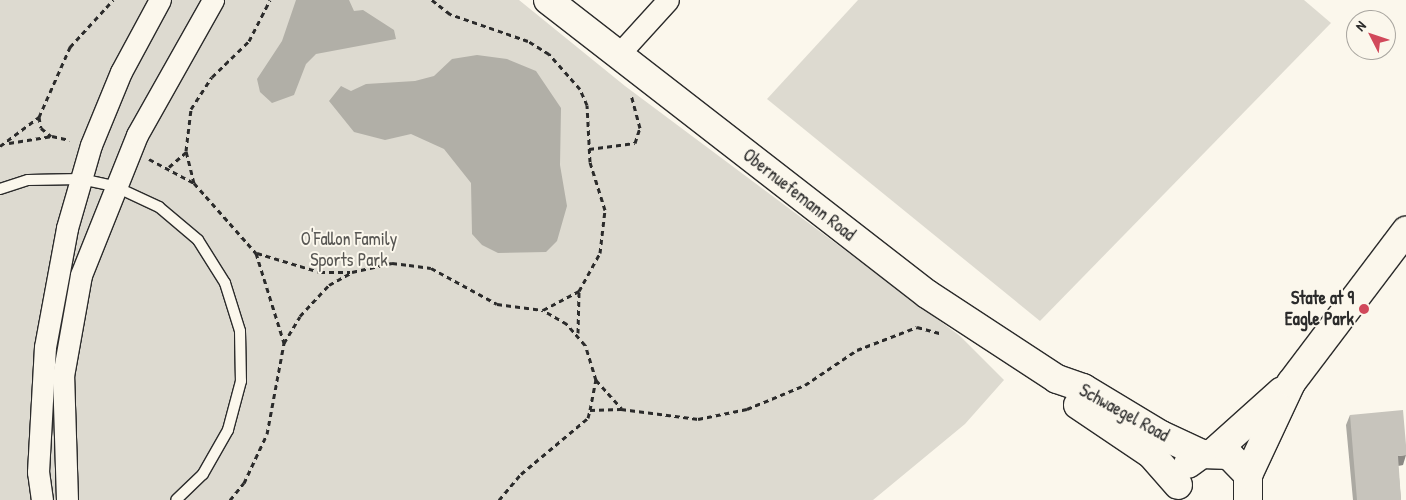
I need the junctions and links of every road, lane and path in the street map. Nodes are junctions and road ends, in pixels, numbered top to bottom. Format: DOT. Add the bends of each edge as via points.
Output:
graph roads {
  1 [pos="112,0"];
  2 [pos="160,0"];
  3 [pos="213,0"];
  4 [pos="270,0"];
  5 [pos="432,0"];
  6 [pos="548,0"];
  7 [pos="668,0"];
  8 [pos="618,55"];
  9 [pos="633,92"];
  10 [pos="39,117"];
  11 [pos="52,136"];
  12 [pos="0,146"];
  13 [pos="589,148"];
  14 [pos="186,151"];
  15 [pos="169,167"];
  16 [pos="81,178"];
  17 [pos="194,183"];
  18 [pos="114,186"];
  19 [pos="0,189"];
  20 [pos="1406,231"];
  21 [pos="256,253"];
  22 [pos="352,272"];
  23 [pos="579,291"];
  24 [pos="543,310"];
  25 [pos="578,333"];
  26 [pos="949,338"];
  27 [pos="1057,379"];
  28 [pos="596,380"];
  29 [pos="1290,383"];
  30 [pos="621,409"];
  31 [pos="590,410"];
  32 [pos="1208,453"];
  33 [pos="1251,492"];
  34 [pos="1180,493"];
  35 [pos="42,500"];
  36 [pos="67,500"];
  37 [pos="176,500"];
  38 [pos="230,500"];
  39 [pos="499,500"];
  1 -- 10 [label="path" via="70,47"];
  2 -- 16 [label="street" via="121,72"];
  3 -- 18 [label="street" via="162,84"];
  4 -- 14 [label="path" via="249,41 198,98 186,128"];
  5 -- 13 [label="path" via="450,14 528,42 568,71 587,105"];
  6 -- 8 [label="street, Obernuefemann Road"];
  7 -- 8 [label="street"];
  8 -- 27 [label="street, Obernuefemann Road" via="927,294"];
  9 -- 13 [label="path" via="630,103 640,128 635,143"];
  10 -- 11 [label="path" via="41,128"];
  10 -- 12 [label="path"];
  13 -- 23 [label="path" via="605,210 605,234 591,273"];
  14 -- 15 [label="path"];
  14 -- 17 [label="path"];
  16 -- 18 [label="lane"];
  16 -- 19 [label="lane" via="28,180"];
  16 -- 35 [label="street" via="54,288 45,347 38,472"];
  18 -- 36 [label="street" via="80,275 70,328 63,376"];
  18 -- 37 [label="lane" via="159,207 198,240 225,283 240,331 241,381 228,430 203,474"];
  20 -- 29 [label="street"];
  21 -- 22 [label="path" via="320,272"];
  22 -- 24 [label="path" via="392,263 431,268 482,298"];
  22 -- 38 [label="path" via="312,301 284,343 267,434 244,483"];
  23 -- 24 [label="path"];
  23 -- 25 [label="path"];
  24 -- 25 [label="path"];
  25 -- 28 [label="path"];
  26 -- 30 [label="path" via="917,327 857,350 804,385 748,409 698,418"];
  27 -- 32 [label="street, Schwaegel Road" via="1084,388 1161,435"];
  27 -- 34 [label="street, Schwaegel Road" via="1076,404 1151,454"];
  28 -- 30 [label="path"];
  28 -- 31 [label="path"];
  29 -- 32 [label="street"];
  29 -- 33 [label="street"];
  30 -- 31 [label="path"];
  31 -- 39 [label="path" via="588,418 520,474"];
  32 -- 33 [label="street, Schwaegel Road" via="1234,459"];
  32 -- 34 [label="street" via="1186,466"];
}
